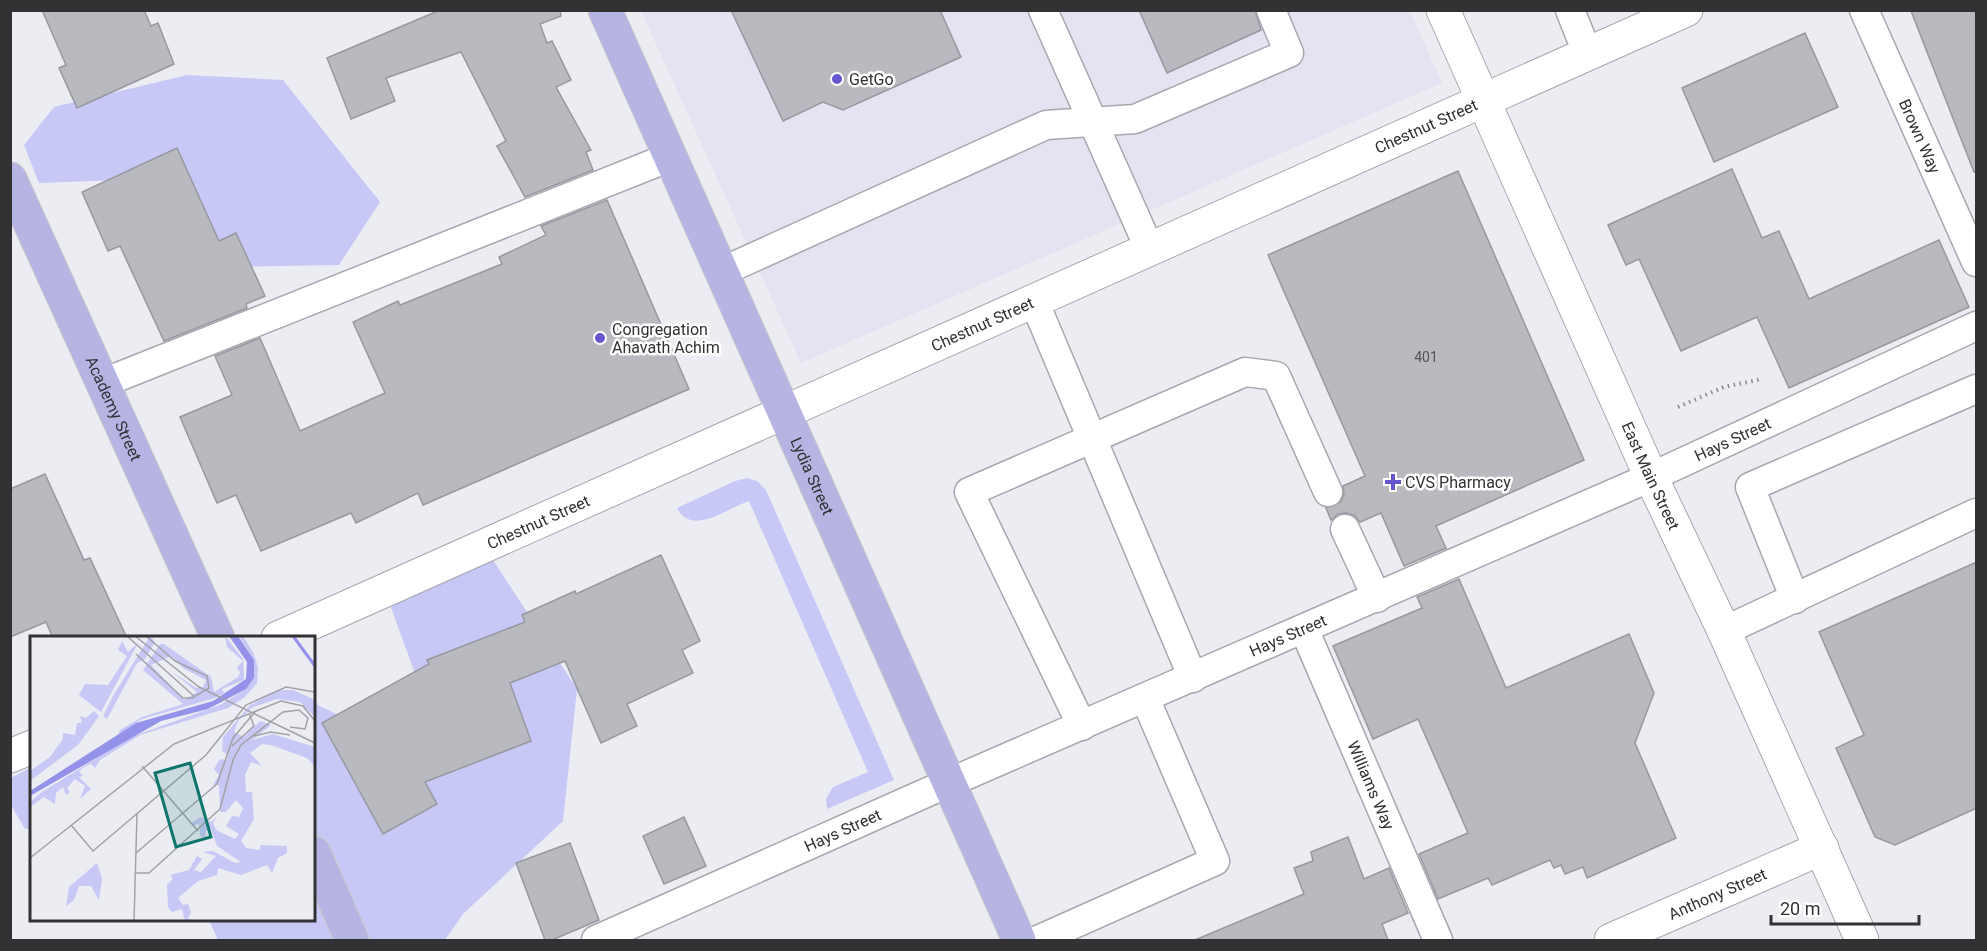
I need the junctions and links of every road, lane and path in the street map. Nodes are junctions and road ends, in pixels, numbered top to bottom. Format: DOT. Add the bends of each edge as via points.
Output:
graph roads {
  1 [pos="605,10"];
  2 [pos="1044,10"];
  3 [pos="1271,10"];
  4 [pos="1443,10"];
  5 [pos="1570,10"];
  6 [pos="1686,10"];
  7 [pos="1864,10"];
  8 [pos="1588,55"];
  9 [pos="1484,103"];
  10 [pos="1093,122"];
  11 [pos="670,157"];
  12 [pos="10,179"];
  13 [pos="1150,249"];
  14 [pos="1977,262"];
  15 [pos="721,272"];
  16 [pos="1034,301"];
  17 [pos="1977,326"];
  18 [pos="1768,380"];
  19 [pos="102,383"];
  20 [pos="1977,389"];
  21 [pos="1678,407"];
  22 [pos="783,412"];
  23 [pos="1092,439"];
  24 [pos="1651,477"];
  25 [pos="1328,492"];
  26 [pos="1977,513"];
  27 [pos="1345,529"];
  28 [pos="1377,598"];
  29 [pos="1795,599"];
  30 [pos="1304,629"];
  31 [pos="1724,631"];
  32 [pos="217,636"];
  33 [pos="282,636"];
  34 [pos="1193,678"];
  35 [pos="1146,698"];
  36 [pos="1082,726"];
  37 [pos="30,748"];
  38 [pos="10,756"];
  39 [pos="950,783"];
  40 [pos="1822,848"];
  41 [pos="315,856"];
  42 [pos="352,940"];
  43 [pos="596,940"];
  44 [pos="1019,940"];
  45 [pos="1038,940"];
  46 [pos="1438,940"];
  47 [pos="1611,940"];
  48 [pos="1862,940"];
  1 -- 11 [label="main road, Lydia Street"];
  2 -- 10 [label="lane"];
  3 -- 10 [label="lane" via="1289,53 1135,119"];
  4 -- 9 [label="main road, East Main Street"];
  5 -- 8 [label="lane"];
  6 -- 8 [label="main road, Chestnut Street"];
  7 -- 14 [label="lane, Brown Way"];
  8 -- 9 [label="main road, Chestnut Street"];
  9 -- 13 [label="main road, Chestnut Street"];
  9 -- 24 [label="main road, East Main Street"];
  10 -- 13 [label="lane"];
  10 -- 15 [label="lane" via="1046,125"];
  11 -- 15 [label="main road, Lydia Street"];
  11 -- 19 [label="lane"];
  12 -- 19 [label="main road, Academy Street"];
  13 -- 16 [label="main road, Chestnut Street"];
  15 -- 22 [label="main road, Lydia Street"];
  16 -- 22 [label="main road, Chestnut Street"];
  16 -- 23 [label="lane"];
  17 -- 24 [label="lane, Hays Street"];
  18 -- 21 [label="path" via="1760,378 1724,387"];
  19 -- 32 [label="main road, Academy Street"];
  20 -- 29 [label="lane" via="1750,487"];
  22 -- 33 [label="main road, Chestnut Street"];
  22 -- 39 [label="main road, Lydia Street"];
  23 -- 25 [label="lane" via="1245,372 1276,375"];
  23 -- 34 [label="lane"];
  23 -- 36 [label="lane" via="969,492"];
  24 -- 28 [label="lane, Hays Street"];
  24 -- 31 [label="main road, East Main Street"];
  26 -- 29 [label="lane"];
  27 -- 28 [label="lane"];
  28 -- 30 [label="lane, Hays Street"];
  29 -- 31 [label="lane"];
  30 -- 34 [label="lane, Hays Street"];
  30 -- 46 [label="lane, Williams Way"];
  31 -- 40 [label="main road, East Main Street"];
  34 -- 35 [label="lane, Hays Street"];
  35 -- 36 [label="lane, Hays Street"];
  35 -- 45 [label="lane" via="1215,861"];
  36 -- 39 [label="lane, Hays Street"];
  37 -- 38 [label="main road"];
  39 -- 43 [label="lane, Hays Street"];
  39 -- 44 [label="main road, Lydia Street"];
  40 -- 47 [label="main road, Anthony Street"];
  40 -- 48 [label="main road, East Main Street"];
  41 -- 42 [label="main road"];
}
